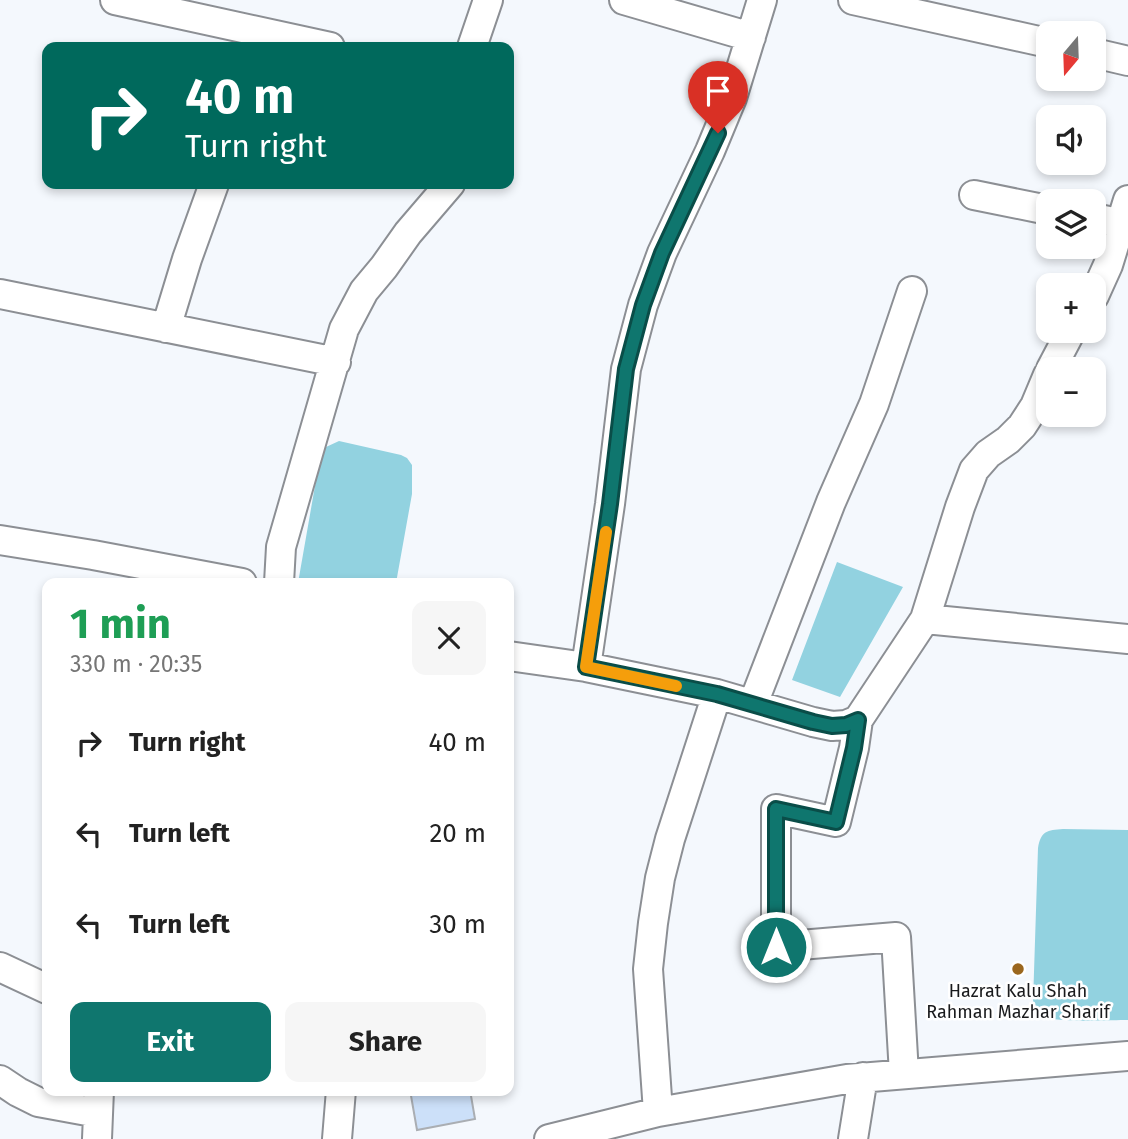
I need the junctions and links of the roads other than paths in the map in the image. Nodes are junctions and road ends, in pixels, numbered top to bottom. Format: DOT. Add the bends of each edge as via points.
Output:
graph roads {
  1 [pos="115,0"];
  2 [pos="488,0"];
  3 [pos="624,0"];
  4 [pos="762,0"];
  5 [pos="853,0"];
  6 [pos="751,37"];
  7 [pos="1036,40"];
  8 [pos="307,42"];
  9 [pos="474,42"];
  10 [pos="1106,56"];
  11 [pos="1128,61"];
  12 [pos="212,189"];
  13 [pos="446,189"];
  14 [pos="974,195"];
  15 [pos="1036,207"];
  16 [pos="1118,217"];
  17 [pos="1104,273"];
  18 [pos="912,291"];
  19 [pos="0,294"];
  20 [pos="166,328"];
  21 [pos="336,362"];
  22 [pos="1036,403"];
  23 [pos="0,540"];
  24 [pos="215,578"];
  25 [pos="279,578"];
  26 [pos="925,618"];
  27 [pos="1128,639"];
  28 [pos="514,657"];
  29 [pos="586,667"];
  30 [pos="717,694"];
  31 [pos="753,704"];
  32 [pos="858,720"];
  33 [pos="0,967"];
  34 [pos="42,987"];
  35 [pos="1128,1056"];
  36 [pos="904,1074"];
  37 [pos="863,1077"];
  38 [pos="0,1080"];
  39 [pos="341,1096"];
  40 [pos="658,1112"];
  41 [pos="98,1114"];
  42 [pos="337,1139"];
  43 [pos="549,1139"];
  44 [pos="853,1139"];
  1 -- 8 [label="street"];
  2 -- 9 [label="street"];
  3 -- 6 [label="street"];
  4 -- 6 [label="street"];
  5 -- 7 [label="street"];
  6 -- 29 [label="street" via="732,98 662,253 626,369"];
  10 -- 11 [label="street"];
  12 -- 20 [label="street"];
  13 -- 21 [label="street" via="364,290 344,329"];
  14 -- 15 [label="street"];
  16 -- 17 [label="street"];
  18 -- 31 [label="street" via="874,404"];
  19 -- 20 [label="street"];
  20 -- 21 [label="street"];
  21 -- 25 [label="street" via="281,547"];
  22 -- 26 [label="street" via="1022,426 974,470"];
  23 -- 24 [label="street"];
  26 -- 27 [label="street"];
  26 -- 32 [label="street"];
  28 -- 29 [label="street"];
  29 -- 30 [label="street"];
  30 -- 31 [label="street"];
  30 -- 40 [label="street" via="670,839 653,923 648,970"];
  31 -- 32 [label="street" via="832,726"];
  32 -- 36 [label="street" via="836,822 776,809 776,947 896,937"];
  33 -- 34 [label="street"];
  35 -- 36 [label="street"];
  36 -- 37 [label="street"];
  37 -- 40 [label="street"];
  37 -- 44 [label="street"];
  38 -- 41 [label="street" via="38,1102"];
  39 -- 42 [label="street"];
  40 -- 43 [label="street"];
}
